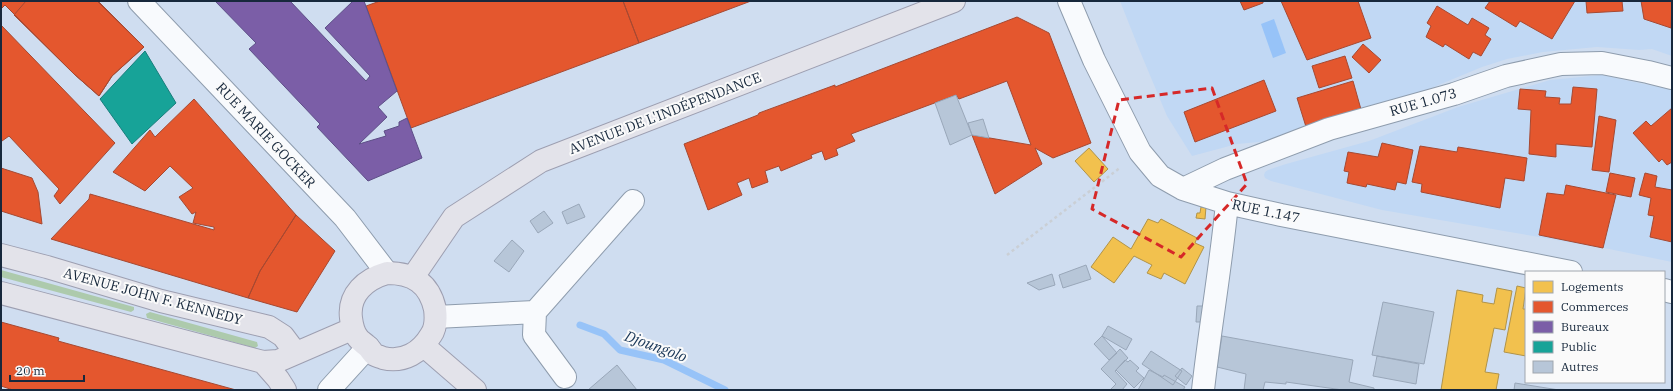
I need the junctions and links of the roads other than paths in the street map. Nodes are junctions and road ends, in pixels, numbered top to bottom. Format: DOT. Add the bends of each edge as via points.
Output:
graph roads {
  1 [pos="139,1"];
  2 [pos="954,1"];
  3 [pos="1069,1"];
  4 [pos="1672,78"];
  5 [pos="1183,189"];
  6 [pos="633,201"];
  7 [pos="1227,203"];
  8 [pos="1,255"];
  9 [pos="1566,271"];
  10 [pos="387,273"];
  11 [pos="412,277"];
  12 [pos="1,293"];
  13 [pos="161,301"];
  14 [pos="535,312"];
  15 [pos="436,317"];
  16 [pos="352,329"];
  17 [pos="152,333"];
  18 [pos="424,346"];
  19 [pos="368,347"];
  20 [pos="295,352"];
  21 [pos="263,362"];
  22 [pos="565,377"];
  23 [pos="285,390"];
  24 [pos="329,390"];
  25 [pos="475,390"];
  26 [pos="1203,390"];
  1 -- 10 [label="street, RUE MARIE GOCKER" via="345,218"];
  2 -- 11 [label="main road, AVENUE DE L'INDÉPENDANCE" via="541,161 454,217"];
  3 -- 5 [label="street, RUE 1.147" via="1094,60 1140,152 1160,176"];
  4 -- 5 [label="street, RUE 1.073" via="1602,63 1560,64 1506,76 1454,94 1329,129 1225,169"];
  5 -- 7 [label="street, RUE 1.147"];
  6 -- 14 [label="street"];
  7 -- 9 [label="street, RUE 1.147"];
  7 -- 26 [label="street"];
  8 -- 13 [label="main road, AVENUE JOHN F. KENNEDY"];
  10 -- 11 [label="main road"];
  10 -- 16 [label="main road" via="366,282 359,290 350,311"];
  11 -- 15 [label="main road" via="424,285 432,297"];
  12 -- 17 [label="main road"];
  13 -- 17 [label="main road"];
  13 -- 20 [label="main road, AVENUE JOHN F. KENNEDY" via="269,327 283,336"];
  14 -- 15 [label="street"];
  14 -- 22 [label="street" via="534,335"];
  15 -- 18 [label="main road" via="433,332"];
  16 -- 19 [label="main road" via="358,339"];
  16 -- 20 [label="main road"];
  17 -- 21 [label="main road"];
  18 -- 19 [label="main road" via="412,355 400,359 375,355"];
  18 -- 25 [label="main road"];
  19 -- 24 [label="street"];
  20 -- 21 [label="main road" via="278,361"];
  21 -- 23 [label="main road"];
}
